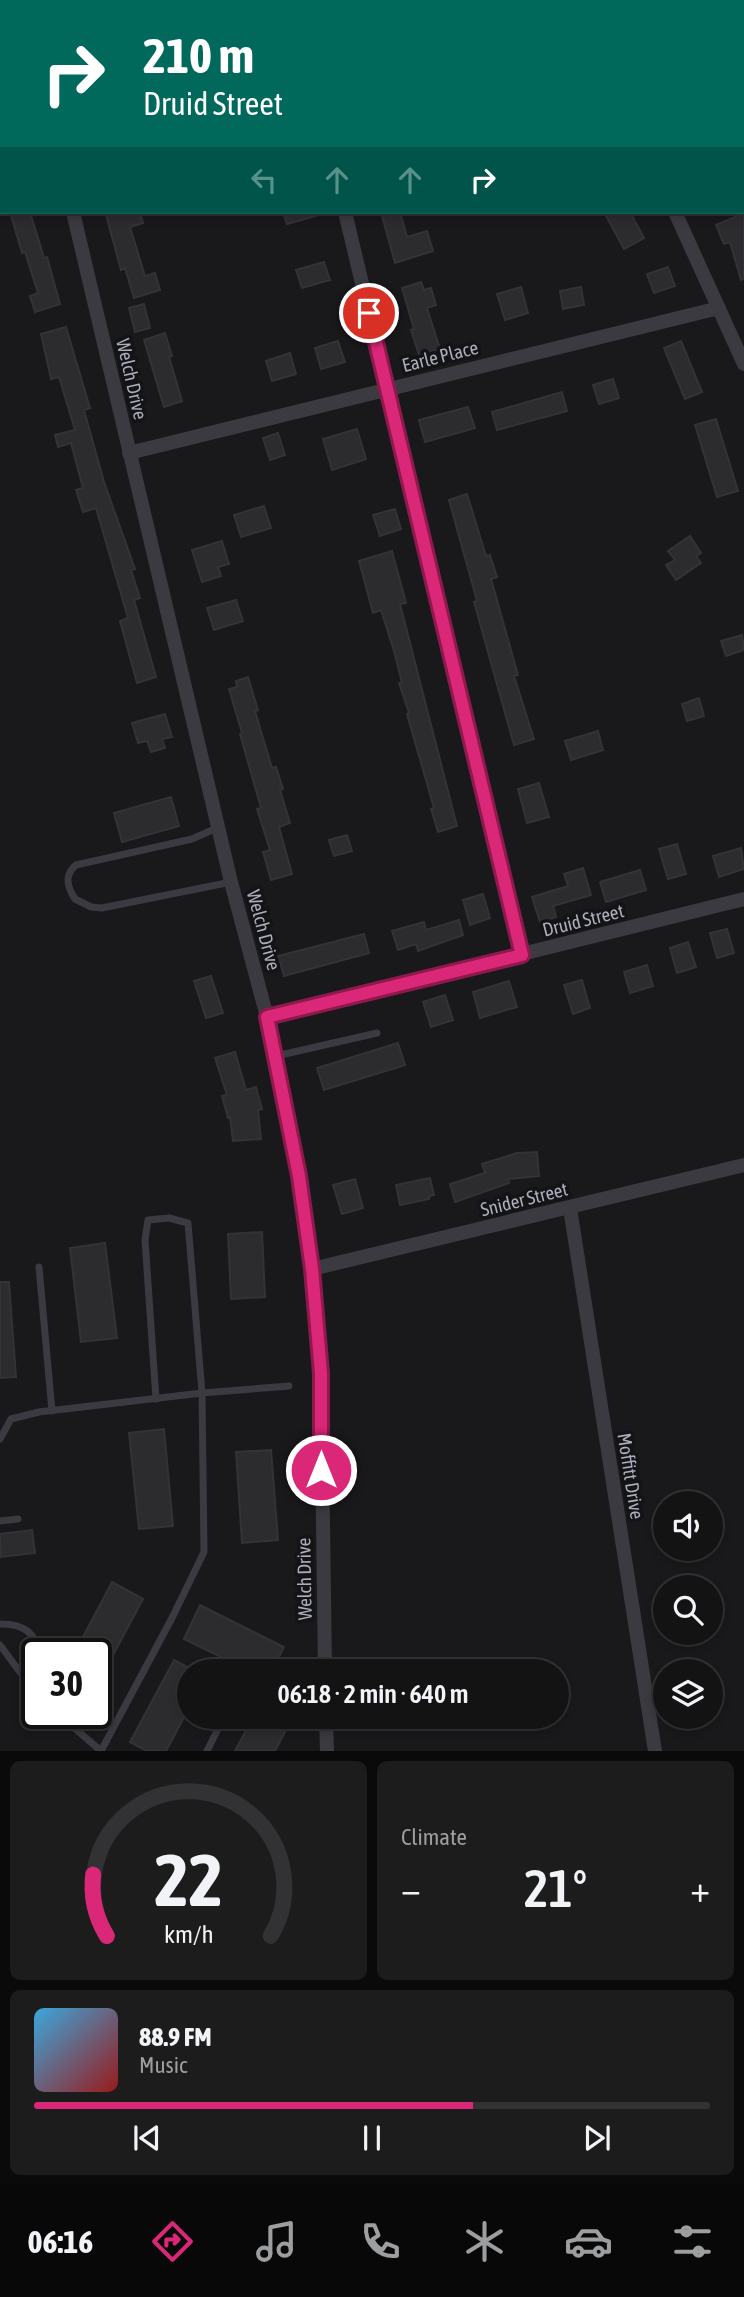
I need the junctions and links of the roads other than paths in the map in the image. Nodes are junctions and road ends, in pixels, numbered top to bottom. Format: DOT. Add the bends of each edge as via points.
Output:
graph roads {
  1 [pos="73,214"];
  2 [pos="345,214"];
  3 [pos="676,214"];
  4 [pos="719,308"];
  5 [pos="744,364"];
  6 [pos="387,388"];
  7 [pos="129,453"];
  8 [pos="218,828"];
  9 [pos="231,882"];
  10 [pos="744,899"];
  11 [pos="522,955"];
  12 [pos="267,1017"];
  13 [pos="377,1032"];
  14 [pos="275,1057"];
  15 [pos="744,1165"];
  16 [pos="569,1208"];
  17 [pos="39,1267"];
  18 [pos="312,1269"];
  19 [pos="289,1387"];
  20 [pos="202,1393"];
  21 [pos="156,1399"];
  22 [pos="52,1411"];
  23 [pos="0,1439"];
  24 [pos="18,1519"];
  25 [pos="0,1521"];
  26 [pos="0,1624"];
  27 [pos="33,1638"];
  28 [pos="0,1645"];
  29 [pos="325,1659"];
  30 [pos="21,1674"];
  31 [pos="76,1729"];
  32 [pos="218,1729"];
  33 [pos="326,1729"];
  34 [pos="101,1751"];
  35 [pos="207,1751"];
  36 [pos="327,1751"];
  37 [pos="655,1751"];
  1 -- 7 [label="street, Welch Drive"];
  2 -- 6 [label="street"];
  3 -- 4 [label="street"];
  4 -- 5 [label="street"];
  4 -- 6 [label="street, Earle Place"];
  6 -- 7 [label="street, Earle Place"];
  6 -- 11 [label="street"];
  7 -- 8 [label="street, Welch Drive"];
  8 -- 9 [label="street, Welch Drive"];
  8 -- 9 [label="lane" via="192,839 76,865 68,884 75,899 102,908"];
  9 -- 12 [label="street, Welch Drive"];
  10 -- 11 [label="street, Druid Street"];
  11 -- 12 [label="street, Druid Street"];
  12 -- 14 [label="street, Welch Drive"];
  13 -- 14 [label="lane"];
  14 -- 18 [label="street, Welch Drive"];
  15 -- 16 [label="street, Snider Street"];
  16 -- 18 [label="street, Snider Street"];
  16 -- 37 [label="street, Moffitt Drive"];
  17 -- 22 [label="lane"];
  18 -- 29 [label="street, Welch Drive" via="321,1373"];
  19 -- 20 [label="lane"];
  20 -- 21 [label="lane"];
  20 -- 21 [label="lane" via="188,1223 169,1217 148,1220 145,1240"];
  20 -- 34 [label="lane" via="204,1552"];
  21 -- 22 [label="lane"];
  22 -- 23 [label="lane" via="11,1419"];
  24 -- 25 [label="lane"];
  26 -- 27 [label="lane" via="17,1624"];
  28 -- 30 [label="lane"];
  31 -- 34 [label="lane"];
  32 -- 35 [label="lane"];
  33 -- 36 [label="street"];
}
